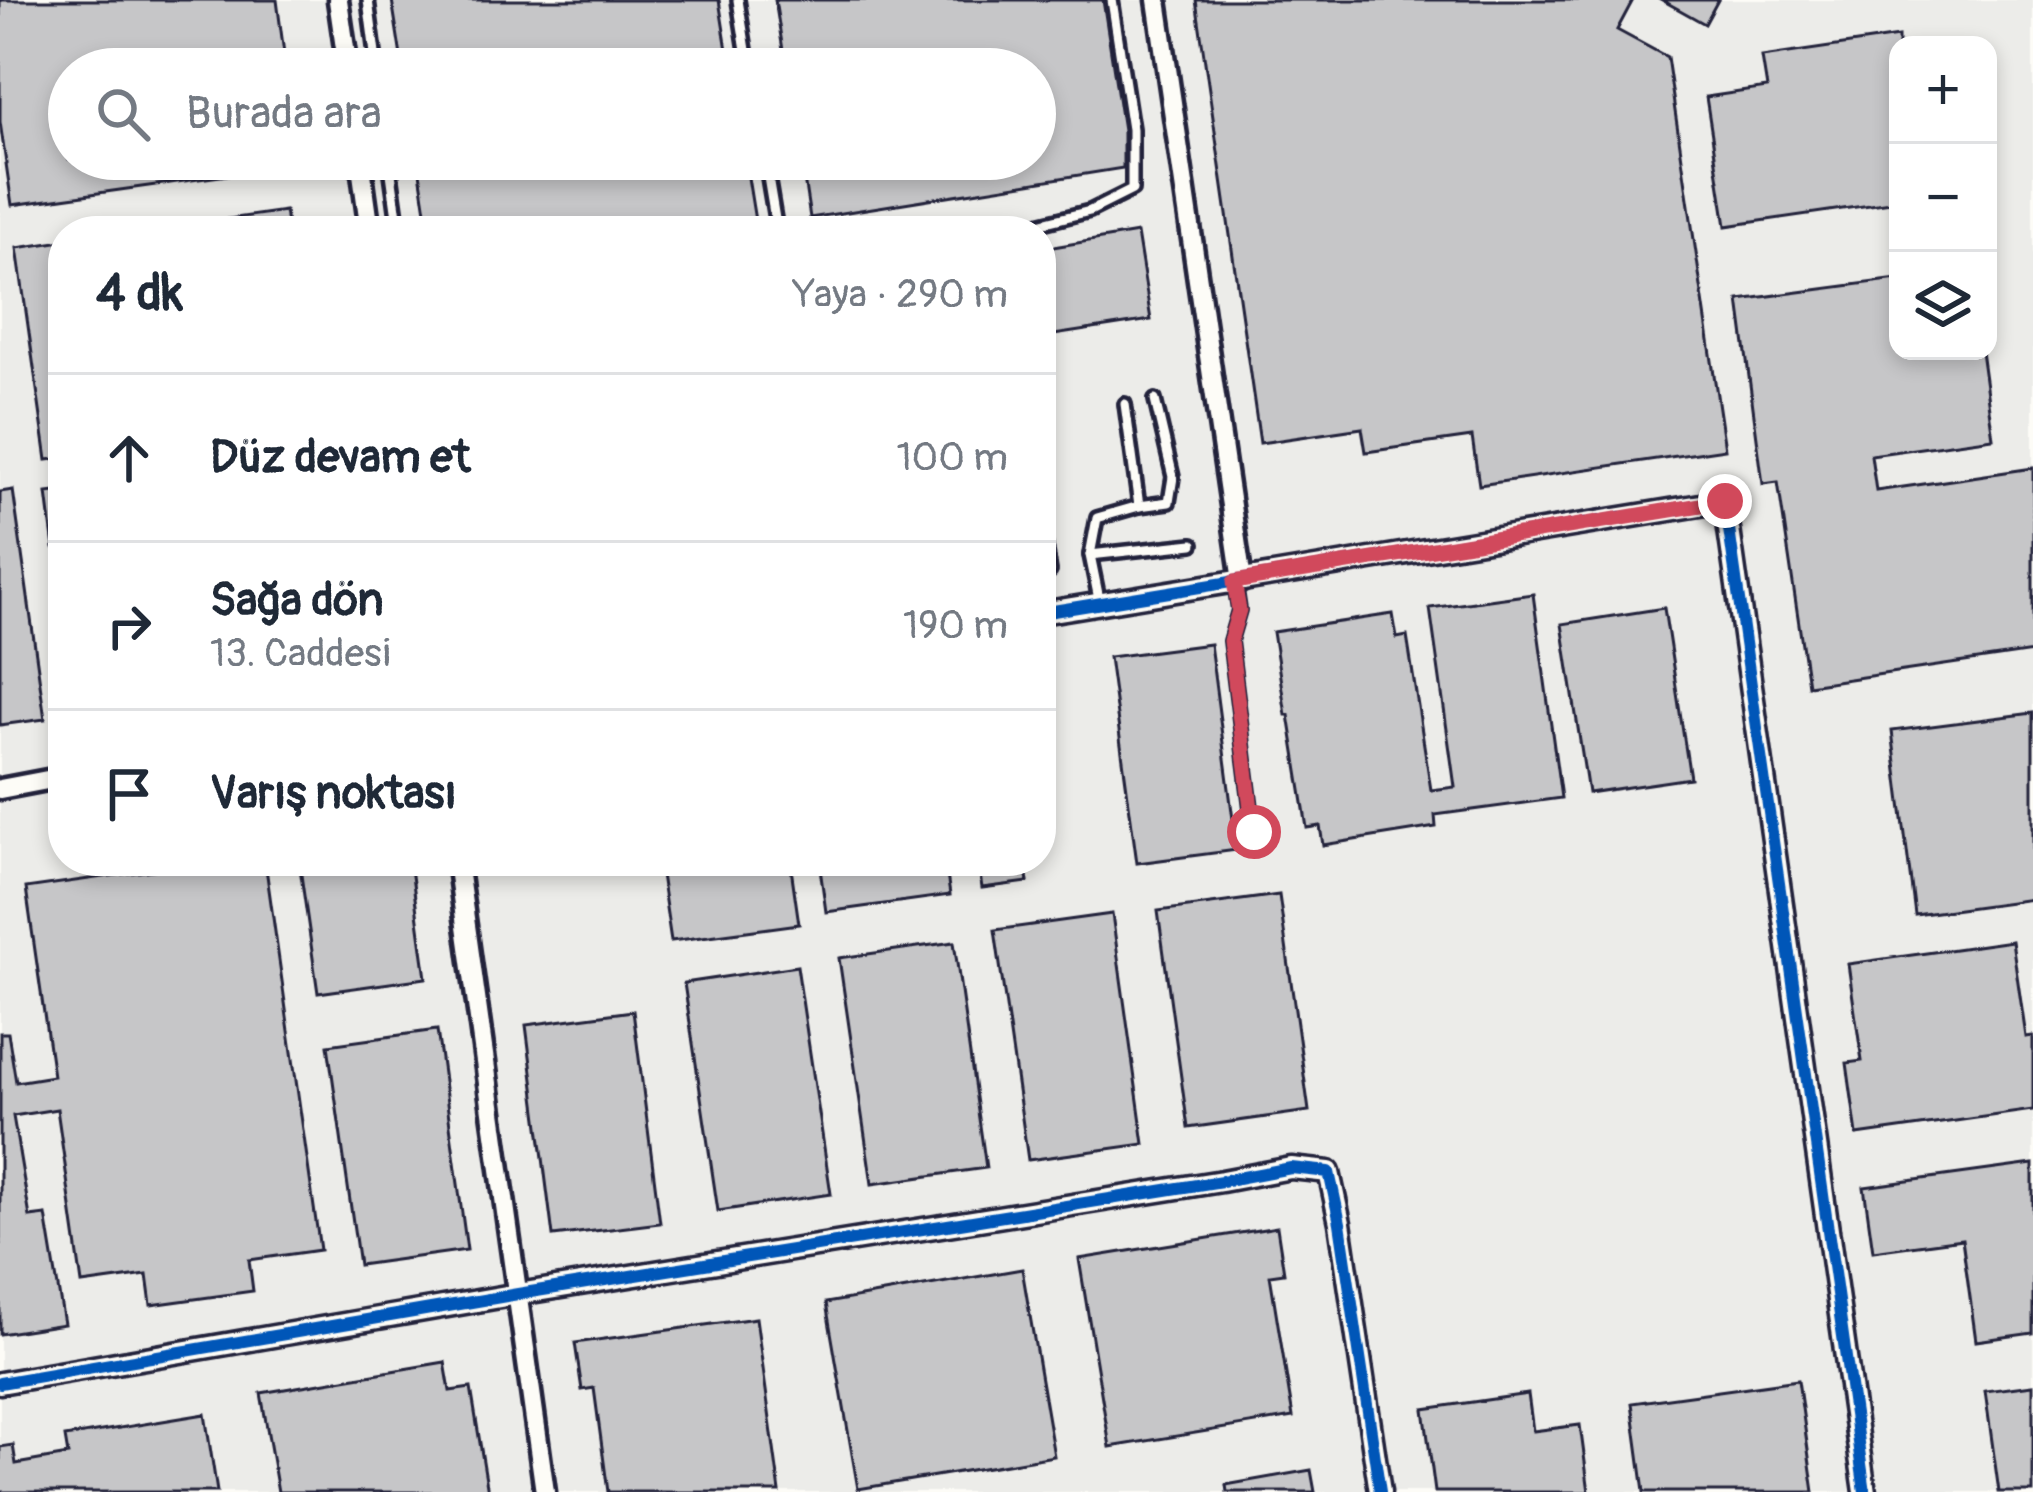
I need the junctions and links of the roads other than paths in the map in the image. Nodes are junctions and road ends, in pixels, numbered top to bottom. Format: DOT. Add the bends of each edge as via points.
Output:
graph roads {
  1 [pos="338,0"];
  2 [pos="368,0"];
  3 [pos="738,0"];
  4 [pos="1112,0"];
  5 [pos="1156,0"];
  6 [pos="345,48"];
  7 [pos="374,48"];
  8 [pos="746,48"];
  9 [pos="363,180"];
  10 [pos="392,180"];
  11 [pos="768,180"];
  12 [pos="368,216"];
  13 [pos="397,216"];
  14 [pos="774,216"];
  15 [pos="1056,220"];
  16 [pos="1155,400"];
  17 [pos="1126,404"];
  18 [pos="1139,506"];
  19 [pos="1192,544"];
  20 [pos="1090,555"];
  21 [pos="1238,581"];
  22 [pos="1100,604"];
  23 [pos="1056,611"];
  24 [pos="48,780"];
  25 [pos="0,788"];
  26 [pos="1254,832"];
  27 [pos="459,876"];
  28 [pos="518,1294"];
  29 [pos="0,1383"];
  30 [pos="545,1492"];
  31 [pos="1379,1492"];
  32 [pos="1865,1492"];
  1 -- 6 [label="street"];
  2 -- 7 [label="lane"];
  3 -- 8 [label="lane"];
  4 -- 15 [label="lane" via="1132,129 1132,190"];
  5 -- 21 [label="street"];
  9 -- 12 [label="street"];
  10 -- 13 [label="lane"];
  11 -- 14 [label="lane"];
  16 -- 18 [label="lane" via="1173,477 1168,502"];
  17 -- 18 [label="lane"];
  18 -- 20 [label="lane" via="1096,518"];
  19 -- 20 [label="lane"];
  20 -- 22 [label="lane"];
  21 -- 22 [label="street"];
  21 -- 26 [label="lane" via="1230,641"];
  21 -- 32 [label="street" via="1725,501"];
  22 -- 23 [label="street"];
  24 -- 25 [label="street"];
  27 -- 28 [label="street"];
  28 -- 29 [label="street"];
  28 -- 30 [label="street"];
  28 -- 31 [label="street" via="1291,1168 1329,1172"];
}
